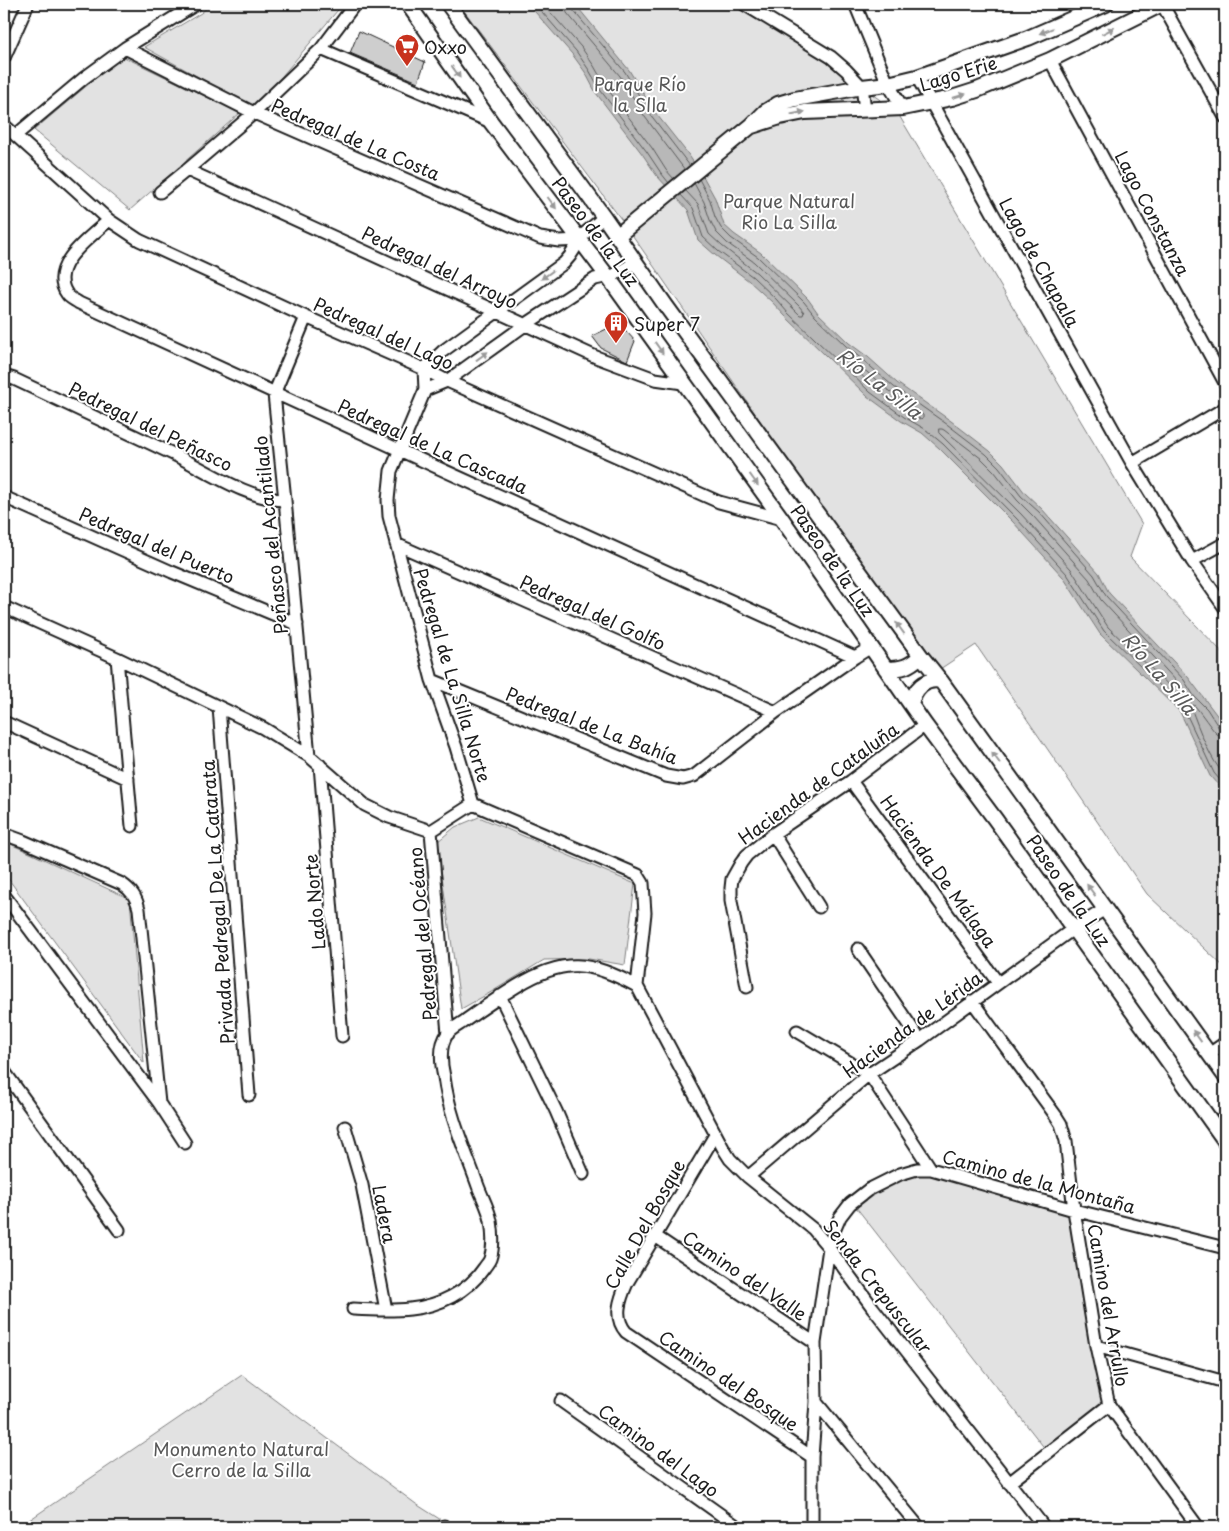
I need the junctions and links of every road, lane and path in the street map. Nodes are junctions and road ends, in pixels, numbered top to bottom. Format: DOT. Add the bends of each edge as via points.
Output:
graph roads {
  1 [pos="28,4"];
  2 [pos="355,4"];
  3 [pos="408,4"];
  4 [pos="448,4"];
  5 [pos="744,4"];
  6 [pos="854,4"];
  7 [pos="1106,4"];
  8 [pos="1162,4"];
  9 [pos="190,5"];
  10 [pos="125,48"];
  11 [pos="321,49"];
  12 [pos="4,58"];
  13 [pos="1050,60"];
  14 [pos="918,77"];
  15 [pos="888,84"];
  16 [pos="862,86"];
  17 [pos="932,103"];
  18 [pos="903,108"];
  19 [pos="865,109"];
  20 [pos="254,113"];
  21 [pos="1225,117"];
  22 [pos="491,122"];
  23 [pos="4,125"];
  24 [pos="747,129"];
  25 [pos="16,135"];
  26 [pos="187,170"];
  27 [pos="160,192"];
  28 [pos="604,216"];
  29 [pos="109,220"];
  30 [pos="622,232"];
  31 [pos="580,240"];
  32 [pos="636,262"];
  33 [pos="608,277"];
  34 [pos="495,312"];
  35 [pos="306,317"];
  36 [pos="525,325"];
  37 [pos="424,369"];
  38 [pos="4,376"];
  39 [pos="447,381"];
  40 [pos="683,383"];
  41 [pos="1225,383"];
  42 [pos="425,390"];
  43 [pos="274,394"];
  44 [pos="1225,408"];
  45 [pos="400,449"];
  46 [pos="1132,463"];
  47 [pos="4,497"];
  48 [pos="285,500"];
  49 [pos="782,519"];
  50 [pos="1225,543"];
  51 [pos="396,544"];
  52 [pos="1192,561"];
  53 [pos="4,607"];
  54 [pos="1225,608"];
  55 [pos="297,624"];
  56 [pos="871,647"];
  57 [pos="920,656"];
  58 [pos="855,657"];
  59 [pos="117,658"];
  60 [pos="886,669"];
  61 [pos="432,680"];
  62 [pos="941,681"];
  63 [pos="911,704"];
  64 [pos="219,707"];
  65 [pos="776,712"];
  66 [pos="4,722"];
  67 [pos="925,725"];
  68 [pos="309,756"];
  69 [pos="320,765"];
  70 [pos="128,779"];
  71 [pos="851,781"];
  72 [pos="473,804"];
  73 [pos="132,826"];
  74 [pos="431,831"];
  75 [pos="4,834"];
  76 [pos="773,834"];
  77 [pos="4,895"];
  78 [pos="819,907"];
  79 [pos="1105,909"];
  80 [pos="1073,929"];
  81 [pos="858,949"];
  82 [pos="998,983"];
  83 [pos="637,986"];
  84 [pos="747,987"];
  85 [pos="500,996"];
  86 [pos="972,1001"];
  87 [pos="797,1031"];
  88 [pos="448,1034"];
  89 [pos="342,1036"];
  90 [pos="920,1040"];
  91 [pos="1225,1043"];
  92 [pos="1210,1054"];
  93 [pos="4,1071"];
  94 [pos="869,1074"];
  95 [pos="1225,1076"];
  96 [pos="249,1095"];
  97 [pos="159,1103"];
  98 [pos="345,1127"];
  99 [pos="715,1135"];
  100 [pos="1225,1141"];
  101 [pos="185,1142"];
  102 [pos="931,1169"];
  103 [pos="583,1174"];
  104 [pos="748,1177"];
  105 [pos="1074,1210"];
  106 [pos="118,1230"];
  107 [pos="655,1236"];
  108 [pos="829,1248"];
  109 [pos="1225,1248"];
  110 [pos="353,1309"];
  111 [pos="386,1310"];
  112 [pos="626,1332"];
  113 [pos="815,1343"];
  114 [pos="1096,1346"];
  115 [pos="1225,1382"];
  116 [pos="561,1402"];
  117 [pos="816,1402"];
  118 [pos="1110,1405"];
  119 [pos="812,1457"];
  120 [pos="1009,1484"];
  121 [pos="738,1527"];
  122 [pos="812,1527"];
  123 [pos="919,1527"];
  124 [pos="1044,1527"];
  125 [pos="1198,1527"];
  1 -- 12 [label="street"];
  2 -- 11 [label="street"];
  3 -- 22 [label="street, Paseo de la Luz, one-way"];
  4 -- 28 [label="street, Paseo de la Luz"];
  5 -- 16 [label="street" via="831,57"];
  6 -- 15 [label="street"];
  7 -- 14 [label="street, Lago Erie, one-way" via="1028,38"];
  13 -- 8 [label="street, Lago Erie, one-way"];
  8 -- 21 [label="street"];
  9 -- 10 [label="street"];
  10 -- 20 [label="street, Pedregal de La Costa"];
  10 -- 25 [label="street"];
  11 -- 20 [label="street"];
  11 -- 22 [label="street"];
  17 -- 13 [label="street, Lago Erie, one-way" via="978,90"];
  13 -- 41 [label="street, Lago Constanza"];
  14 -- 15 [label="street, Lago Erie"];
  14 -- 17 [label="street, Lago de Chapala"];
  15 -- 16 [label="street, Lago Erie"];
  15 -- 18 [label="street"];
  16 -- 19 [label="street"];
  16 -- 24 [label="street, Lago Erie" via="778,104"];
  17 -- 18 [label="street, Lago Erie"];
  17 -- 46 [label="street, Lago de Chapala"];
  18 -- 19 [label="street, Lago Erie"];
  24 -- 19 [label="street, Lago Erie, one-way" via="805,112"];
  20 -- 26 [label="street"];
  20 -- 31 [label="street, Pedregal de La Costa" via="540,238 559,242"];
  22 -- 31 [label="street, Paseo de la Luz, one-way"];
  23 -- 25 [label="street, Pedregal del Lago"];
  24 -- 30 [label="street, Lago Erie"];
  25 -- 29 [label="street, Pedregal del Lago"];
  26 -- 27 [label="street"];
  26 -- 34 [label="street, Pedregal del Arroyo"];
  28 -- 30 [label="street, Paseo de la Luz"];
  28 -- 31 [label="street"];
  29 -- 35 [label="street, Pedregal del Lago" via="139,240"];
  29 -- 43 [label="street, Pedregal de La Cascada" via="66,263 61,275 67,295"];
  30 -- 32 [label="street, Paseo de la Luz"];
  31 -- 33 [label="street, Paseo de la Luz"];
  31 -- 34 [label="street, one-way" via="564,263"];
  32 -- 33 [label="street"];
  57 -- 32 [label="street, Paseo de la Luz, one-way"];
  33 -- 36 [label="street" via="594,279"];
  33 -- 40 [label="street, Paseo de la Luz, one-way"];
  34 -- 36 [label="street, Pedregal del Arroyo"];
  34 -- 37 [label="street" via="442,351"];
  35 -- 37 [label="street, Pedregal del Lago"];
  35 -- 43 [label="street, Peñasco del Acantilado"];
  39 -- 36 [label="street, one-way"];
  36 -- 40 [label="street, Pedregal del Arroyo" via="638,374"];
  37 -- 39 [label="street, Pedregal del Lago"];
  37 -- 42 [label="street, Pedregal de La Silla Norte"];
  38 -- 48 [label="street, Pedregal del Peñasco" via="253,494"];
  39 -- 42 [label="street"];
  39 -- 49 [label="street, Pedregal del Lago" via="719,502"];
  40 -- 49 [label="street, Paseo de la Luz, one-way"];
  42 -- 45 [label="street, Pedregal de La Silla Norte"];
  43 -- 45 [label="street, Pedregal de La Cascada"];
  43 -- 48 [label="street, Peñasco del Acantilado"];
  44 -- 46 [label="street"];
  45 -- 51 [label="street, Pedregal de La Silla Norte" via="391,471 388,500"];
  45 -- 58 [label="street, Pedregal de La Cascada"];
  46 -- 52 [label="street, Lago de Chapala"];
  47 -- 55 [label="street, Pedregal del Puerto"];
  48 -- 55 [label="street, Peñasco del Acantilado"];
  49 -- 56 [label="street, Paseo de la Luz"];
  50 -- 52 [label="street"];
  51 -- 61 [label="street, Pedregal de La Silla Norte"];
  51 -- 65 [label="street, Pedregal del Golfo"];
  52 -- 54 [label="street, Lago de Chapala"];
  53 -- 59 [label="street"];
  55 -- 68 [label="street, Peñasco del Acantilado"];
  56 -- 58 [label="street"];
  56 -- 60 [label="street, Paseo de la Luz"];
  57 -- 60 [label="street" via="906,668"];
  57 -- 62 [label="street, Paseo de la Luz"];
  58 -- 65 [label="street, Pedregal de La Bahía"];
  59 -- 64 [label="street"];
  59 -- 70 [label="street"];
  60 -- 63 [label="street, Paseo de la Luz"];
  61 -- 65 [label="street, Pedregal de La Bahía" via="677,778 694,776"];
  61 -- 72 [label="street, Pedregal de La Silla Norte"];
  62 -- 63 [label="street" via="928,681 915,691"];
  79 -- 62 [label="street, Paseo de la Luz, one-way"];
  63 -- 67 [label="street, Paseo de la Luz"];
  64 -- 68 [label="street" via="263,728"];
  64 -- 96 [label="street, Privada Pedregal De La Catarata"];
  66 -- 70 [label="street"];
  67 -- 71 [label="street, Hacienda de Cataluña"];
  67 -- 80 [label="street, Paseo de la Luz"];
  68 -- 69 [label="street"];
  69 -- 74 [label="street" via="366,805 389,817"];
  69 -- 89 [label="street, Lado Norte"];
  70 -- 73 [label="street"];
  71 -- 76 [label="street, Hacienda de Cataluña"];
  71 -- 82 [label="street, Hacienda De Málaga"];
  72 -- 74 [label="street, Pedregal de La Silla Norte"];
  72 -- 83 [label="street" via="638,875 643,883 645,913"];
  74 -- 88 [label="street, Pedregal del Océano"];
  75 -- 97 [label="street" via="122,884 136,898"];
  76 -- 78 [label="street"];
  76 -- 84 [label="street, Hacienda de Cataluña" via="740,863 732,879 731,901"];
  77 -- 97 [label="street"];
  79 -- 80 [label="street, Hacienda de Lérida"];
  92 -- 79 [label="street, Paseo de la Luz, one-way"];
  80 -- 82 [label="street, Hacienda de Lérida"];
  80 -- 100 [label="street, Paseo de la Luz"];
  81 -- 90 [label="street"];
  82 -- 86 [label="street, Hacienda de Lérida"];
  83 -- 85 [label="street, Pedregal del Océano" via="594,967 571,965 549,969"];
  83 -- 99 [label="street, Senda Crepuscular"];
  85 -- 88 [label="street, Pedregal del Océano"];
  85 -- 103 [label="street"];
  86 -- 90 [label="street, Hacienda de Lérida"];
  86 -- 105 [label="street, Camino del Arrullo" via="1060,1124 1066,1141"];
  87 -- 94 [label="street"];
  88 -- 111 [label="street, Pedregal del Océano" via="441,1062 444,1083 456,1126 491,1219 490,1259 478,1278 461,1292 429,1305"];
  90 -- 94 [label="street, Hacienda de Lérida"];
  91 -- 92 [label="street"];
  92 -- 95 [label="street, Paseo de la Luz"];
  93 -- 106 [label="street"];
  94 -- 102 [label="street"];
  94 -- 104 [label="street, Hacienda de Lérida"];
  97 -- 101 [label="street"];
  98 -- 111 [label="street, Ladera" via="362,1185"];
  99 -- 104 [label="street, Senda Crepuscular" via="730,1159"];
  99 -- 107 [label="street, Calle Del Bosque"];
  102 -- 105 [label="street, Camino de la Montaña"];
  102 -- 108 [label="street, Camino de la Montaña" via="900,1174 868,1190 840,1217"];
  104 -- 108 [label="street, Senda Crepuscular" via="813,1229"];
  105 -- 109 [label="street, Camino de la Montaña"];
  105 -- 114 [label="street, Camino del Arrullo"];
  107 -- 112 [label="street, Calle Del Bosque" via="622,1295 619,1320"];
  107 -- 113 [label="street, Camino del Valle"];
  108 -- 113 [label="street, Camino de la Montaña"];
  108 -- 120 [label="street, Senda Crepuscular"];
  110 -- 111 [label="street, Pedregal del Océano"];
  112 -- 119 [label="street, Camino del Bosque"];
  113 -- 117 [label="street, Camino de la Montaña"];
  114 -- 115 [label="street"];
  114 -- 118 [label="street, Camino del Arrullo"];
  116 -- 121 [label="street, Camino del Lago"];
  117 -- 119 [label="street, Camino de la Montaña"];
  117 -- 123 [label="street"];
  118 -- 120 [label="street"];
  118 -- 125 [label="street, Camino del Arrullo"];
  119 -- 122 [label="street, Camino de la Montaña"];
  120 -- 124 [label="street, Senda Crepuscular"];
}
